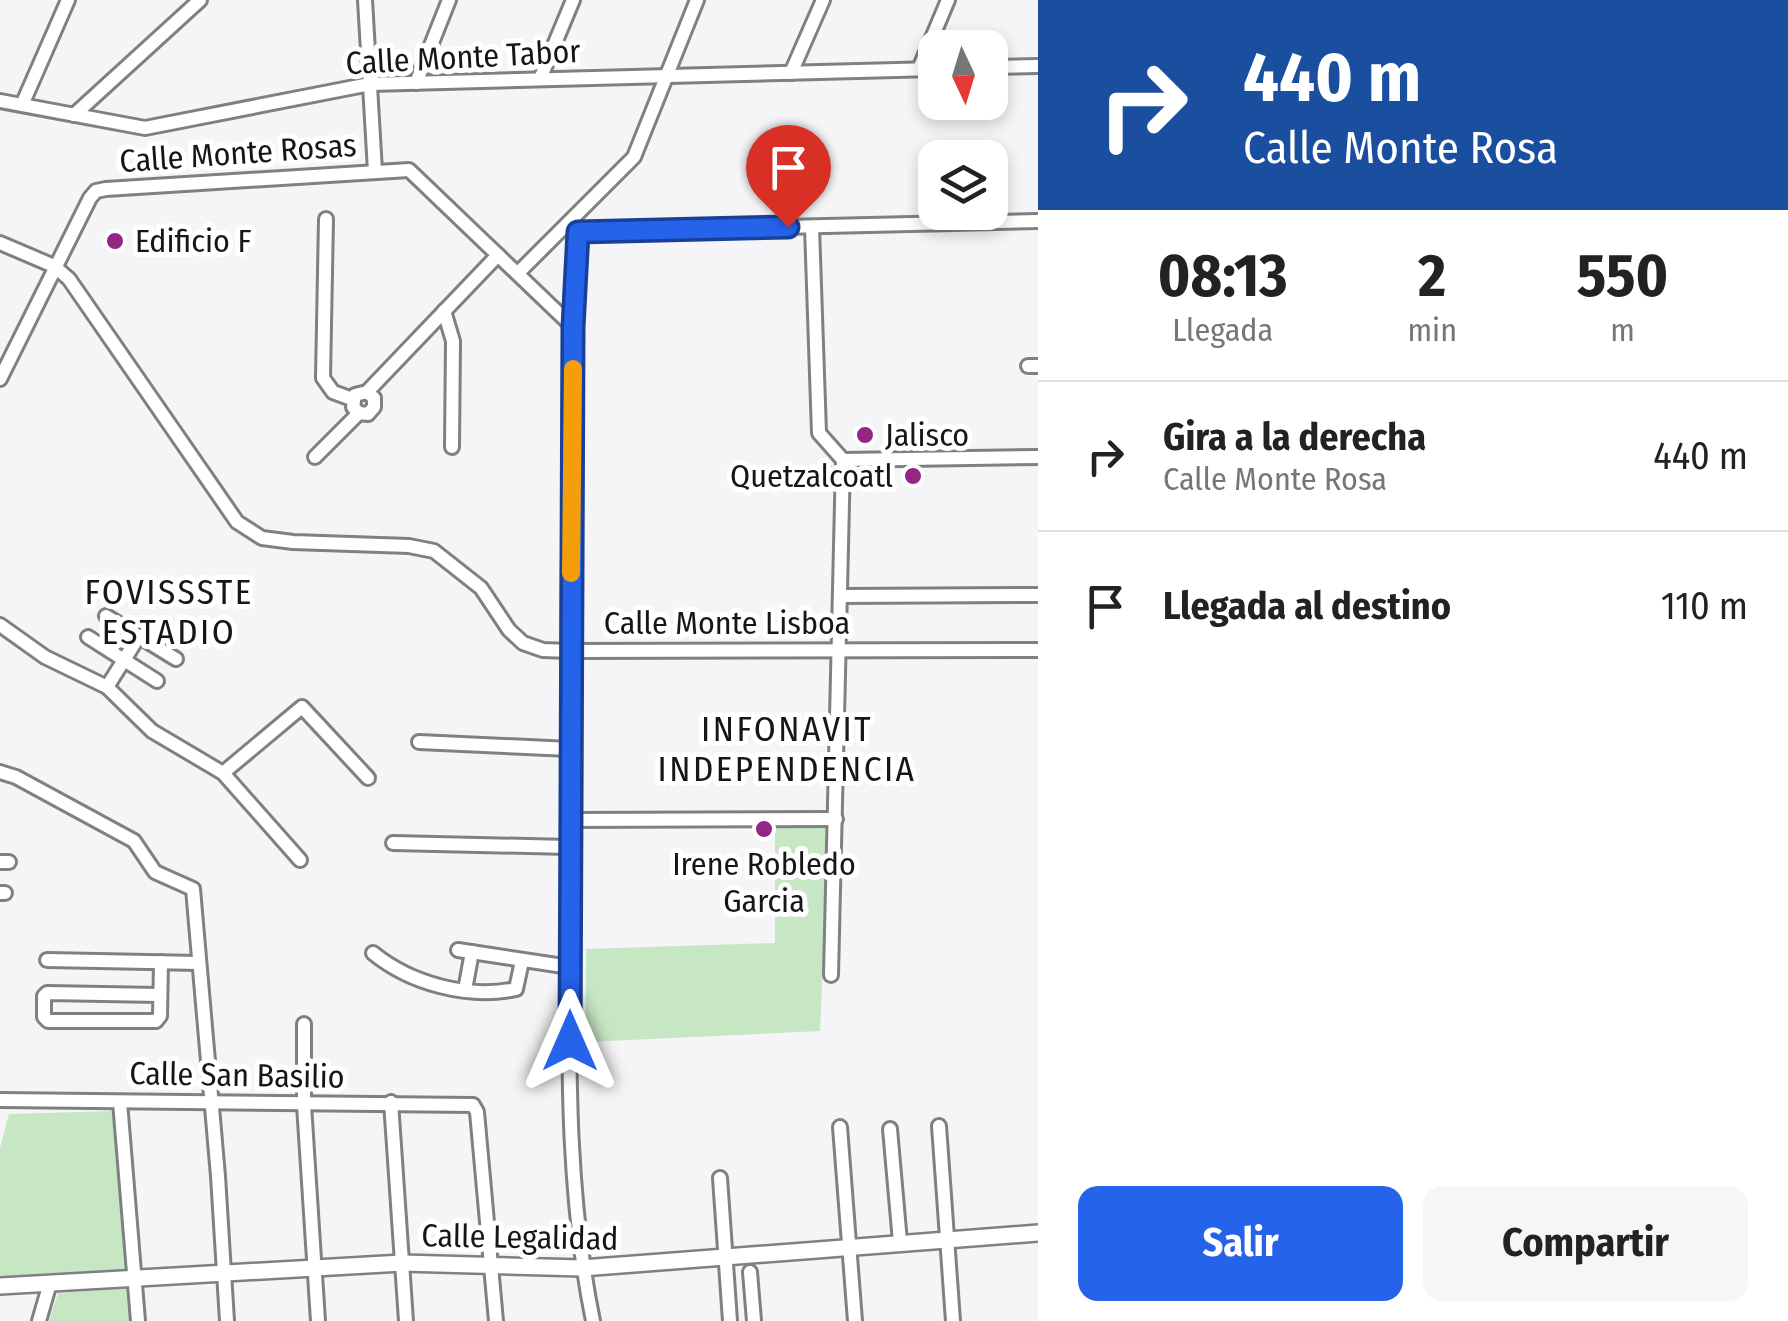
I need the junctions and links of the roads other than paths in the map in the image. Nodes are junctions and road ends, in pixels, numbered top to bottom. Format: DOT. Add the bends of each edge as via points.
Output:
graph roads {
  1 [pos="68,0"];
  2 [pos="200,0"];
  3 [pos="365,0"];
  4 [pos="450,0"];
  5 [pos="574,0"];
  6 [pos="697,0"];
  7 [pos="822,0"];
  8 [pos="948,0"];
  9 [pos="935,30"];
  10 [pos="1038,66"];
  11 [pos="1008,67"];
  12 [pos="918,69"];
  13 [pos="791,72"];
  14 [pos="665,76"];
  15 [pos="540,79"];
  16 [pos="416,82"];
  17 [pos="370,84"];
  18 [pos="0,101"];
  19 [pos="22,105"];
  20 [pos="74,115"];
  21 [pos="376,172"];
  22 [pos="326,219"];
  23 [pos="1038,220"];
  24 [pos="812,226"];
  25 [pos="574,228"];
  26 [pos="0,243"];
  27 [pos="498,254"];
  28 [pos="54,266"];
  29 [pos="518,273"];
  30 [pos="444,311"];
  31 [pos="573,327"];
  32 [pos="0,379"];
  33 [pos="367,392"];
  34 [pos="352,399"];
  35 [pos="358,414"];
  36 [pos="452,447"];
  37 [pos="315,457"];
  38 [pos="1038,457"];
  39 [pos="843,460"];
  40 [pos="789,475"];
  41 [pos="843,476"];
  42 [pos="1038,595"];
  43 [pos="841,596"];
  44 [pos="106,616"];
  45 [pos="0,625"];
  46 [pos="139,636"];
  47 [pos="88,637"];
  48 [pos="840,649"];
  49 [pos="1038,650"];
  50 [pos="570,652"];
  51 [pos="176,659"];
  52 [pos="124,660"];
  53 [pos="158,680"];
  54 [pos="107,687"];
  55 [pos="419,742"];
  56 [pos="570,749"];
  57 [pos="0,772"];
  58 [pos="223,772"];
  59 [pos="368,778"];
  60 [pos="836,819"];
  61 [pos="569,820"];
  62 [pos="393,843"];
  63 [pos="569,848"];
  64 [pos="300,860"];
  65 [pos="373,953"];
  66 [pos="46,960"];
  67 [pos="522,961"];
  68 [pos="161,962"];
  69 [pos="200,963"];
  70 [pos="570,967"];
  71 [pos="831,975"];
  72 [pos="464,990"];
  73 [pos="160,995"];
  74 [pos="304,1024"];
  75 [pos="120,1102"];
  76 [pos="391,1102"];
  77 [pos="1,1103"];
  78 [pos="212,1103"];
  79 [pos="304,1104"];
  80 [pos="939,1126"];
  81 [pos="840,1127"];
  82 [pos="890,1129"];
  83 [pos="720,1178"];
  84 [pos="1038,1233"];
  85 [pos="947,1238"];
  86 [pos="900,1242"];
  87 [pos="849,1247"];
  88 [pos="728,1259"];
  89 [pos="402,1263"];
  90 [pos="492,1265"];
  91 [pos="314,1268"];
  92 [pos="582,1268"];
  93 [pos="750,1272"];
  94 [pos="224,1273"];
  95 [pos="134,1278"];
  96 [pos="50,1283"];
  97 [pos="0,1286"];
  98 [pos="39,1321"];
  99 [pos="138,1321"];
  100 [pos="227,1321"];
  101 [pos="318,1321"];
  102 [pos="406,1321"];
  103 [pos="496,1321"];
  104 [pos="594,1321"];
  105 [pos="730,1321"];
  106 [pos="754,1321"];
  107 [pos="855,1321"];
  108 [pos="953,1321"];
  1 -- 19 [label="street"];
  2 -- 20 [label="street"];
  3 -- 17 [label="street"];
  4 -- 16 [label="street"];
  5 -- 15 [label="street"];
  6 -- 14 [label="street"];
  7 -- 13 [label="street"];
  8 -- 9 [label="street"];
  10 -- 11 [label="street"];
  12 -- 13 [label="street, Calle Monte Tabor"];
  13 -- 14 [label="street, Calle Monte Tabor"];
  14 -- 15 [label="street, Calle Monte Tabor"];
  14 -- 25 [label="street" via="634,157"];
  15 -- 16 [label="street, Calle Monte Tabor"];
  16 -- 17 [label="street, Calle Monte Tabor"];
  17 -- 20 [label="street, Calle Monte Tabor" via="145,128"];
  17 -- 21 [label="street"];
  18 -- 19 [label="street, Calle Monte Tabor"];
  19 -- 20 [label="street, Calle Monte Tabor"];
  21 -- 27 [label="street, Calle Monte Rosas" via="409,170"];
  21 -- 28 [label="street, Calle Monte Rosas" via="96,191"];
  22 -- 34 [label="street" via="323,378 333,392"];
  23 -- 24 [label="street"];
  24 -- 25 [label="street"];
  24 -- 39 [label="street" via="818,433"];
  25 -- 29 [label="street"];
  25 -- 31 [label="street"];
  26 -- 28 [label="street, Calle Monte Lisboa"];
  27 -- 29 [label="street"];
  27 -- 30 [label="street"];
  28 -- 32 [label="street"];
  28 -- 50 [label="street, Calle Monte Lisboa" via="88,302 237,522 262,538 434,552 481,588 523,643"];
  29 -- 31 [label="street"];
  30 -- 33 [label="street"];
  30 -- 36 [label="street" via="452,340"];
  31 -- 50 [label="street"];
  33 -- 34 [label="street"];
  33 -- 35 [label="street" via="374,407"];
  34 -- 35 [label="street"];
  35 -- 37 [label="street"];
  38 -- 39 [label="street"];
  39 -- 41 [label="street"];
  40 -- 41 [label="street"];
  41 -- 43 [label="street"];
  42 -- 43 [label="street"];
  43 -- 48 [label="street"];
  44 -- 46 [label="street"];
  45 -- 54 [label="street" via="45,657"];
  46 -- 51 [label="street"];
  46 -- 52 [label="street"];
  47 -- 52 [label="street"];
  48 -- 49 [label="street, Calle Monte Lisboa"];
  48 -- 50 [label="street, Calle Monte Lisboa"];
  48 -- 60 [label="street"];
  50 -- 56 [label="street"];
  52 -- 53 [label="street"];
  52 -- 54 [label="street"];
  54 -- 58 [label="street" via="152,730"];
  55 -- 56 [label="street"];
  56 -- 61 [label="street"];
  57 -- 69 [label="street" via="134,841 155,872 193,890"];
  58 -- 59 [label="street" via="302,708"];
  58 -- 64 [label="street"];
  60 -- 61 [label="street"];
  60 -- 71 [label="street"];
  61 -- 63 [label="street"];
  62 -- 63 [label="street"];
  63 -- 70 [label="street"];
  65 -- 72 [label="street" via="415,979"];
  66 -- 68 [label="street"];
  67 -- 70 [label="street"];
  67 -- 72 [label="street" via="516,990"];
  67 -- 72 [label="street" via="465,951"];
  68 -- 69 [label="street"];
  68 -- 73 [label="street"];
  69 -- 78 [label="street"];
  70 -- 92 [label="street" via="570,1115"];
  73 -- 73 [label="street" via="47,993 43,1015 48,1021 153,1022 160,1016"];
  74 -- 79 [label="street"];
  75 -- 77 [label="street, Calle San Basilio"];
  75 -- 78 [label="street, Calle San Basilio"];
  75 -- 95 [label="street"];
  76 -- 79 [label="street, Calle San Basilio"];
  76 -- 89 [label="street"];
  76 -- 90 [label="street, Calle San Basilio" via="473,1105"];
  78 -- 79 [label="street, Calle San Basilio"];
  78 -- 94 [label="street"];
  79 -- 91 [label="street"];
  80 -- 85 [label="street"];
  81 -- 87 [label="street"];
  82 -- 86 [label="street"];
  83 -- 88 [label="street"];
  84 -- 85 [label="street, Calle Legalidad"];
  85 -- 86 [label="street, Calle Legalidad"];
  85 -- 108 [label="street"];
  86 -- 87 [label="street, Calle Legalidad"];
  87 -- 88 [label="street, Calle Legalidad"];
  87 -- 107 [label="street"];
  88 -- 92 [label="street, Calle Legalidad"];
  88 -- 105 [label="street"];
  89 -- 90 [label="street, Calle Legalidad"];
  89 -- 91 [label="street, Calle Legalidad"];
  89 -- 102 [label="street"];
  90 -- 92 [label="street, Calle Legalidad"];
  90 -- 103 [label="street"];
  91 -- 94 [label="street, Calle Legalidad"];
  91 -- 101 [label="street"];
  92 -- 104 [label="street"];
  93 -- 106 [label="street"];
  94 -- 95 [label="street, Calle Legalidad"];
  94 -- 100 [label="street"];
  95 -- 96 [label="street, Calle Legalidad"];
  95 -- 99 [label="street"];
  96 -- 97 [label="street, Calle Legalidad"];
  96 -- 98 [label="street"];
}
